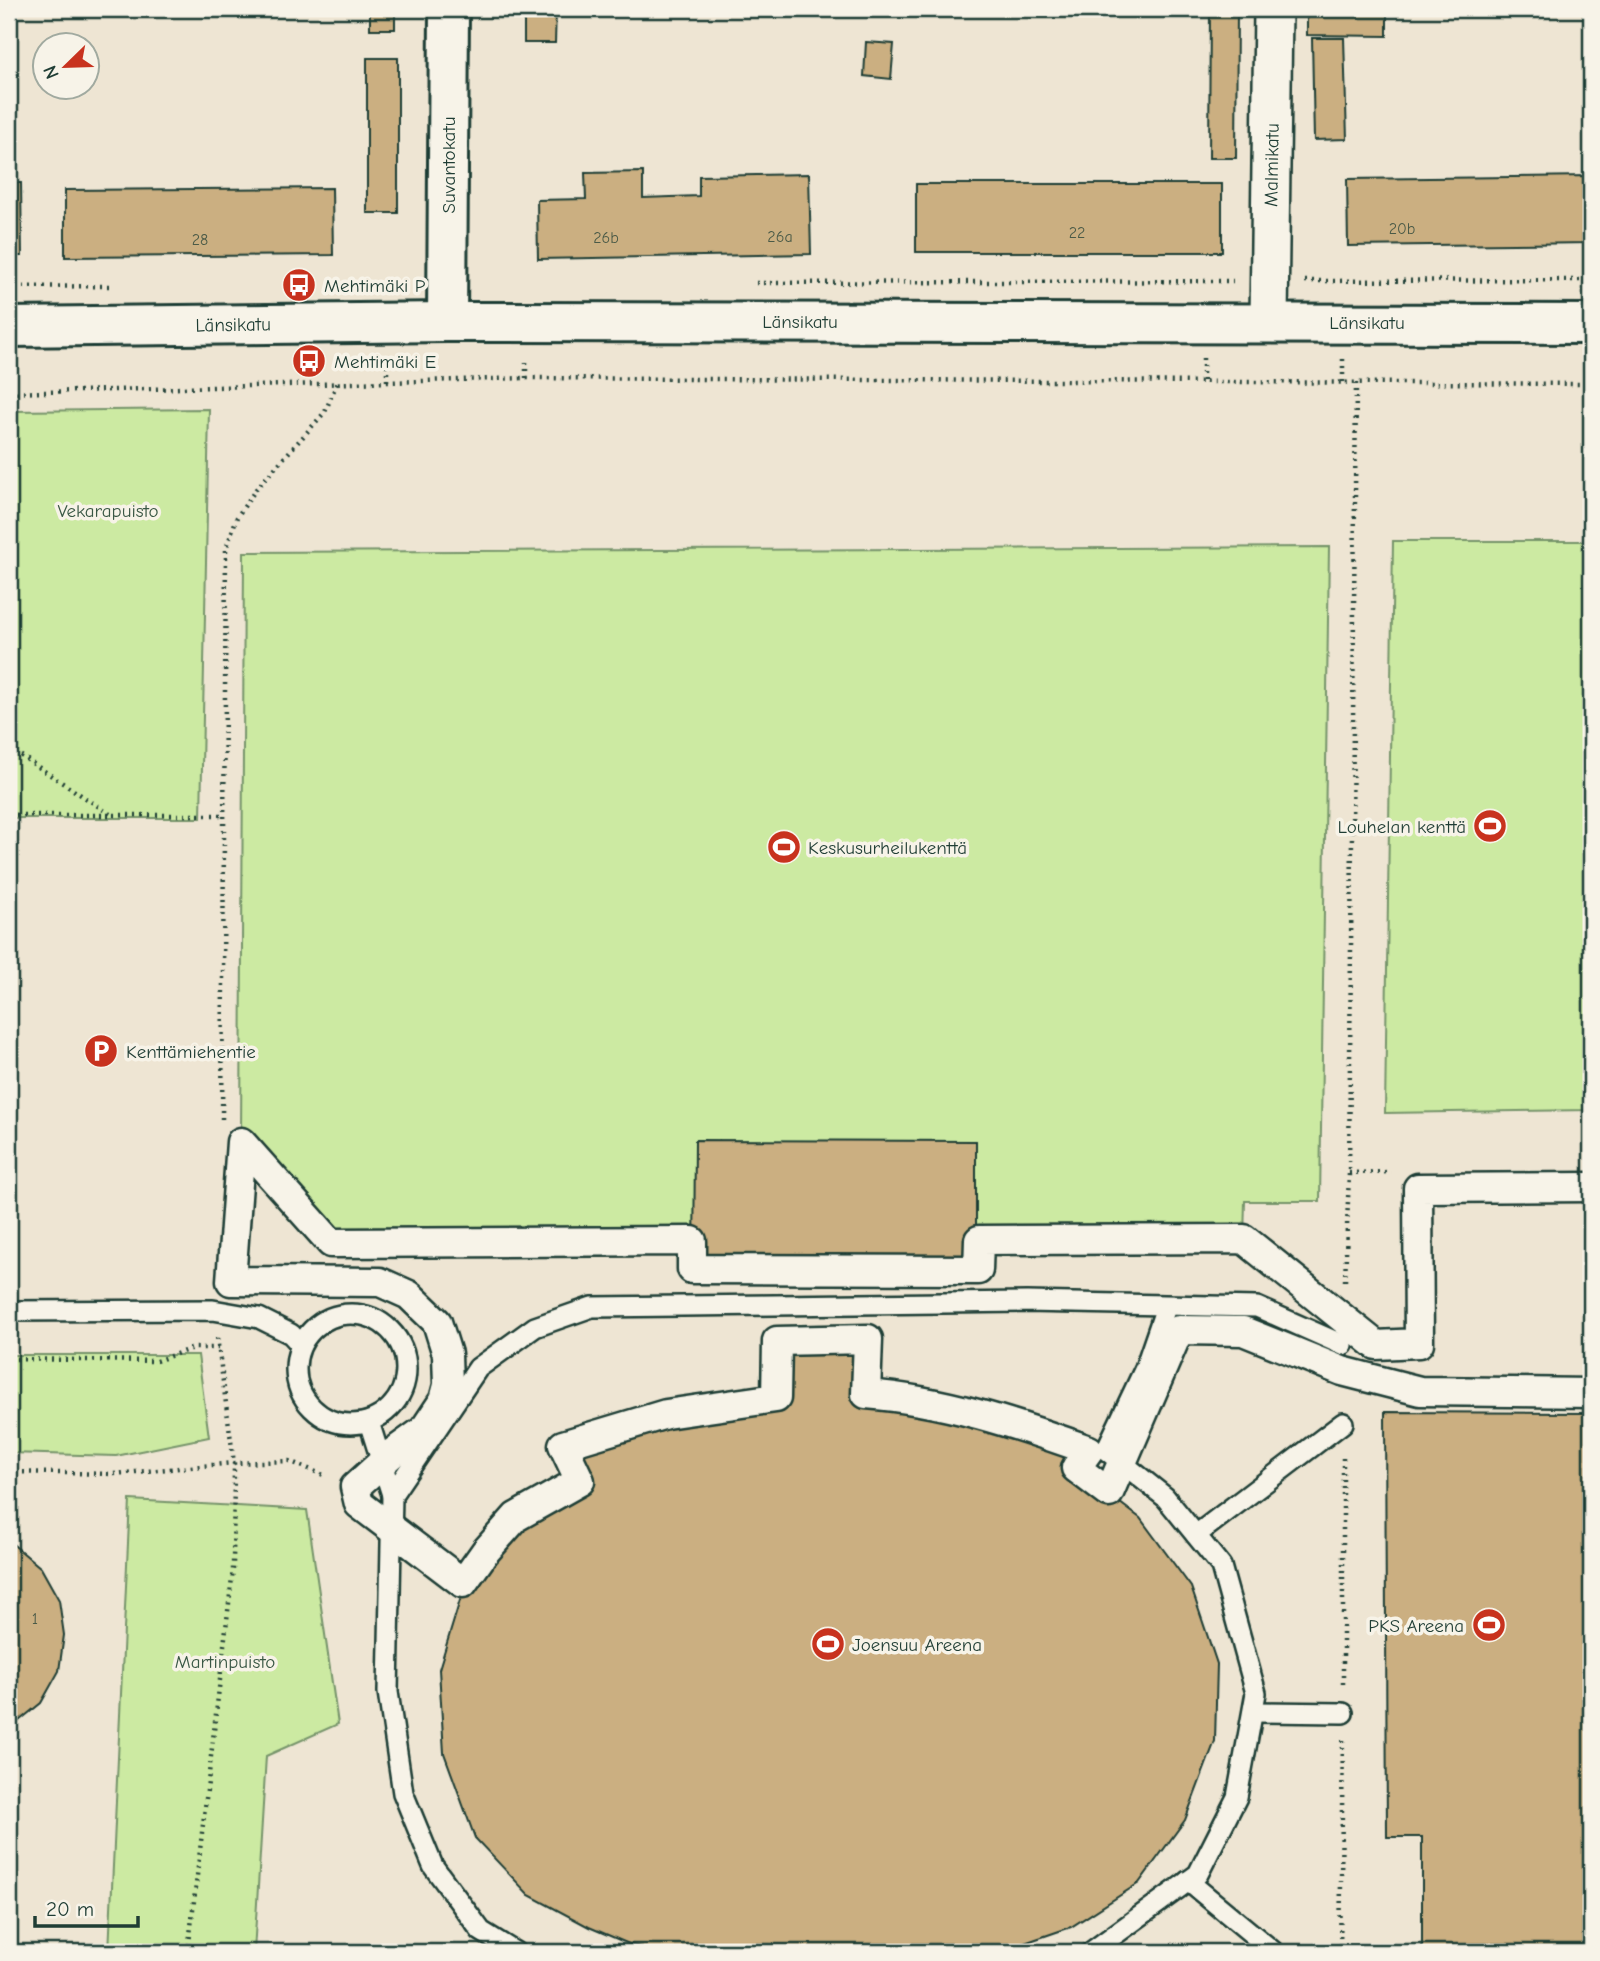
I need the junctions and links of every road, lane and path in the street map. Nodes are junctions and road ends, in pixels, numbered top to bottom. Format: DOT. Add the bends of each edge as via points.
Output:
graph roads {
  1 [pos="449,9"];
  2 [pos="1273,9"];
  3 [pos="1591,280"];
  4 [pos="1270,281"];
  5 [pos="748,283"];
  6 [pos="1269,321"];
  7 [pos="447,322"];
  8 [pos="1591,324"];
  9 [pos="9,327"];
  10 [pos="337,383"];
  11 [pos="1356,383"];
  12 [pos="1591,384"];
  13 [pos="9,393"];
  14 [pos="9,748"];
  15 [pos="9,815"];
  16 [pos="111,815"];
  17 [pos="224,815"];
  18 [pos="222,1122"];
  19 [pos="1591,1187"];
  20 [pos="1166,1307"];
  21 [pos="213,1310"];
  22 [pos="9,1311"];
  23 [pos="1343,1332"];
  24 [pos="301,1345"];
  25 [pos="218,1348"];
  26 [pos="9,1359"];
  27 [pos="1591,1393"];
  28 [pos="369,1422"];
  29 [pos="1342,1423"];
  30 [pos="234,1462"];
  31 [pos="1122,1462"];
  32 [pos="382,1463"];
  33 [pos="9,1472"];
  34 [pos="355,1487"];
  35 [pos="392,1495"];
  36 [pos="389,1527"];
  37 [pos="1196,1535"];
  38 [pos="1252,1712"];
  39 [pos="1343,1713"];
  40 [pos="1188,1881"];
  41 [pos="188,1952"];
  42 [pos="515,1952"];
  43 [pos="1091,1952"];
  44 [pos="1274,1952"];
  45 [pos="1340,1952"];
  1 -- 7 [label="street, Suvantokatu"];
  2 -- 4 [label="street, Malmikatu"];
  3 -- 4 [label="path"];
  4 -- 5 [label="path"];
  4 -- 6 [label="street, Malmikatu"];
  6 -- 7 [label="street, Länsikatu"];
  6 -- 8 [label="street, Länsikatu"];
  7 -- 9 [label="street, Länsikatu"];
  10 -- 11 [label="path" via="553,379"];
  10 -- 13 [label="path"];
  10 -- 17 [label="path" via="325,412 237,517 226,549"];
  11 -- 12 [label="path"];
  11 -- 23 [label="path" via="1349,1173"];
  14 -- 16 [label="path"];
  15 -- 16 [label="path"];
  16 -- 17 [label="path"];
  17 -- 18 [label="path"];
  19 -- 23 [label="street" via="1418,1188 1419,1343 1376,1345"];
  20 -- 23 [label="lane" via="1257,1307"];
  20 -- 31 [label="lane" via="1145,1368 1106,1450"];
  20 -- 35 [label="lane" via="1027,1302 592,1307 535,1327 478,1368"];
  21 -- 22 [label="lane"];
  21 -- 24 [label="lane" via="258,1318 291,1334"];
  21 -- 25 [label="path"];
  23 -- 32 [label="street" via="1244,1239 979,1240 978,1270 692,1269 692,1241 331,1243 241,1142 231,1281 380,1282 409,1296 437,1322 447,1353 444,1401 424,1430"];
  24 -- 28 [label="lane" via="297,1383 313,1409 329,1420 350,1425"];
  24 -- 28 [label="lane" via="327,1320 351,1314 369,1317 388,1328 400,1343 407,1368 404,1387 393,1406"];
  25 -- 26 [label="path" via="193,1348 156,1361"];
  25 -- 30 [label="path"];
  27 -- 31 [label="street" via="1420,1391 1342,1371 1243,1331 1179,1331"];
  28 -- 32 [label="lane"];
  29 -- 37 [label="lane"];
  29 -- 39 [label="path"];
  30 -- 33 [label="path" via="114,1474"];
  30 -- 34 [label="path" via="289,1461"];
  30 -- 41 [label="path" via="233,1569"];
  31 -- 36 [label="street" via="1110,1493 1076,1468 1089,1450 958,1407 866,1394 868,1339 776,1341 776,1398 666,1414 563,1445 580,1481 516,1517 463,1583"];
  31 -- 37 [label="lane" via="1166,1497"];
  32 -- 34 [label="street"];
  32 -- 35 [label="lane"];
  34 -- 36 [label="street" via="359,1504"];
  35 -- 36 [label="lane"];
  36 -- 42 [label="lane" via="388,1692 403,1793 433,1866 481,1931"];
  37 -- 38 [label="lane" via="1221,1566 1256,1693"];
  38 -- 39 [label="lane"];
  38 -- 40 [label="lane" via="1237,1797 1198,1874"];
  39 -- 45 [label="path"];
  40 -- 43 [label="lane"];
  40 -- 44 [label="lane"];
}
